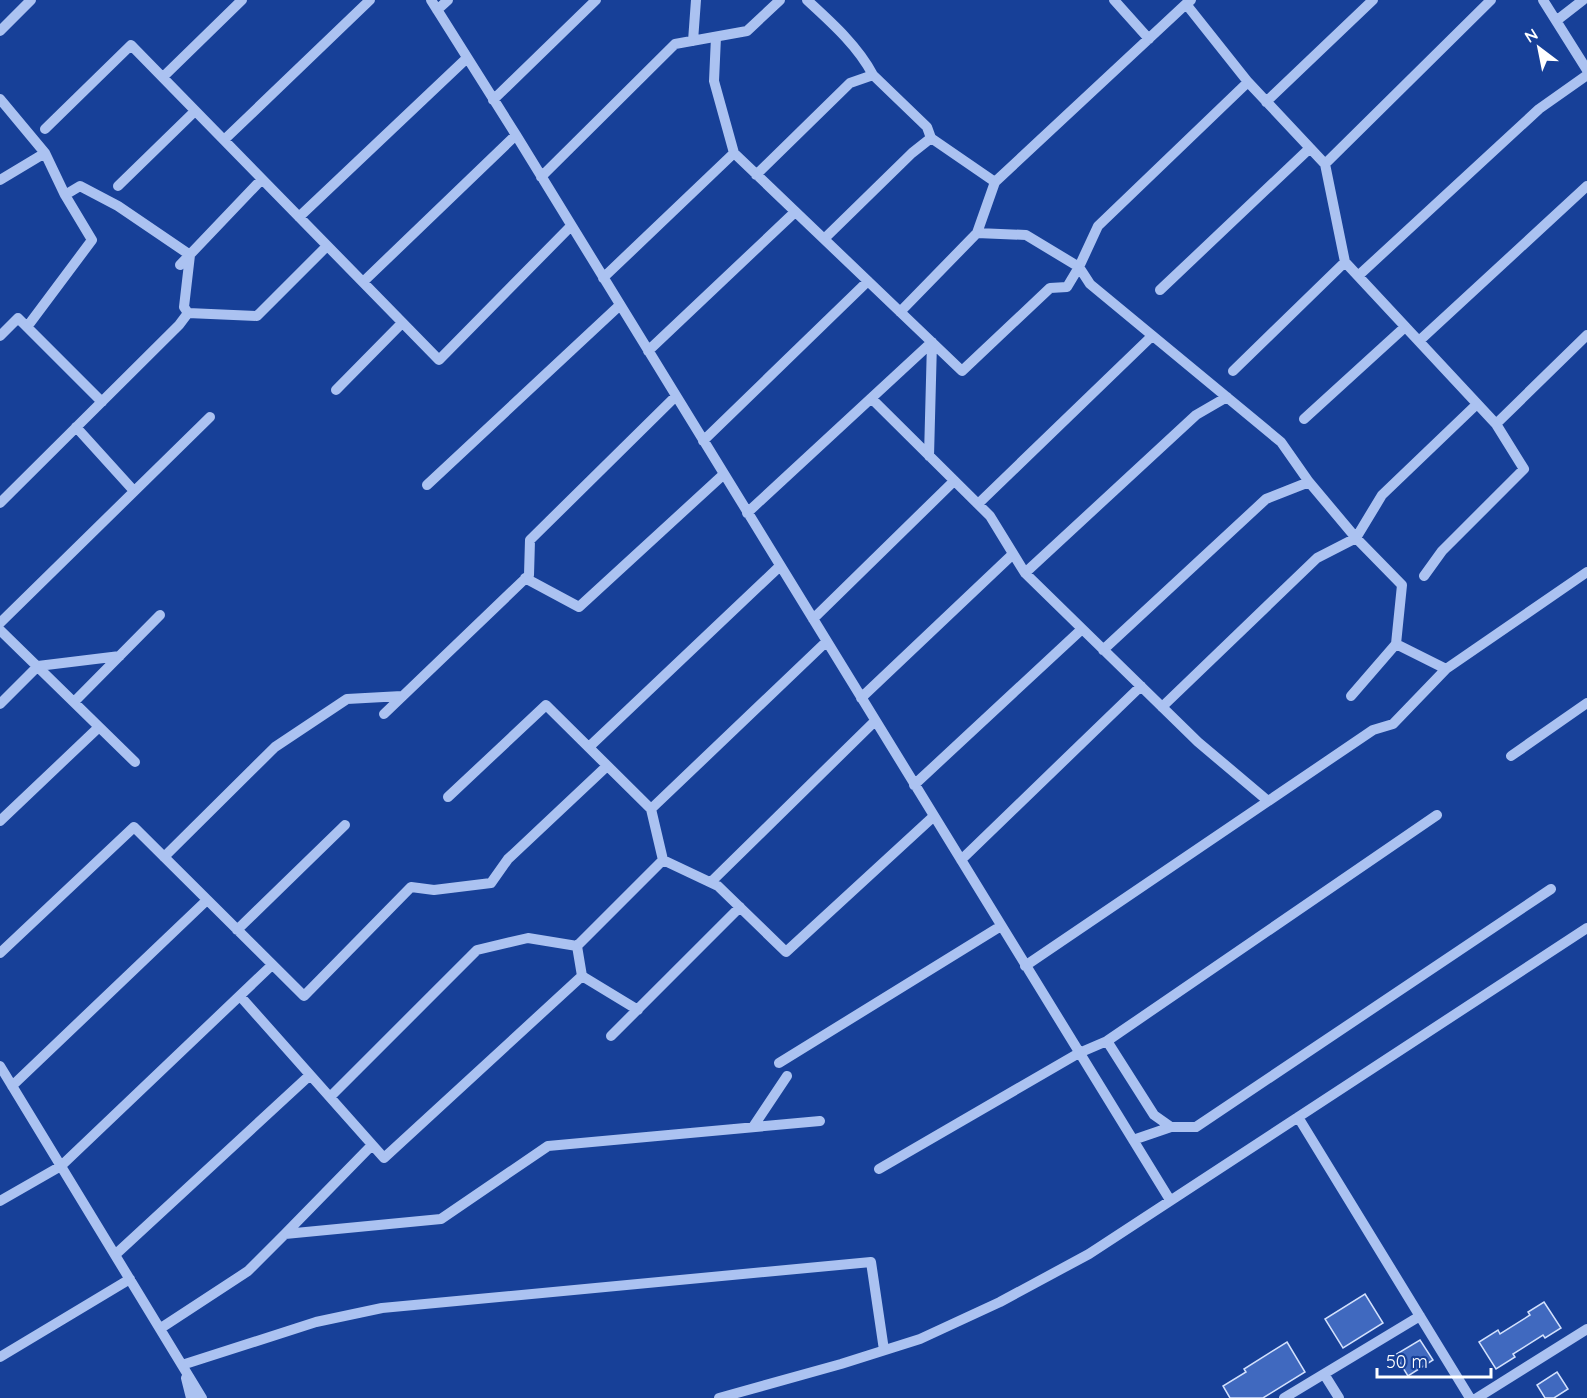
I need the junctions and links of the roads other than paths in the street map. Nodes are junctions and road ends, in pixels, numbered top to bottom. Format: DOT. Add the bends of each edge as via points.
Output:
graph roads {
  1 [pos="31,0"];
  2 [pos="242,0"];
  3 [pos="370,0"];
  4 [pos="430,0"];
  5 [pos="447,0"];
  6 [pos="596,0"];
  7 [pos="696,0"];
  8 [pos="780,0"];
  9 [pos="807,0"];
  10 [pos="1114,0"];
  11 [pos="1373,0"];
  12 [pos="1491,0"];
  13 [pos="1543,0"];
  14 [pos="1583,0"];
  15 [pos="1189,2"];
  16 [pos="437,10"];
  17 [pos="1556,21"];
  18 [pos="0,31"];
  19 [pos="716,37"];
  20 [pos="1149,39"];
  21 [pos="693,41"];
  22 [pos="467,58"];
  23 [pos="1587,70"];
  24 [pos="873,75"];
  25 [pos="1587,75"];
  26 [pos="163,77"];
  27 [pos="1248,82"];
  28 [pos="0,99"];
  29 [pos="493,100"];
  30 [pos="1266,102"];
  31 [pos="195,111"];
  32 [pos="45,129"];
  33 [pos="516,135"];
  34 [pos="931,138"];
  35 [pos="224,140"];
  36 [pos="1310,148"];
  37 [pos="45,153"];
  38 [pos="734,153"];
  39 [pos="1325,164"];
  40 [pos="756,175"];
  41 [pos="541,177"];
  42 [pos="262,179"];
  43 [pos="0,180"];
  44 [pos="995,182"];
  45 [pos="118,186"];
  46 [pos="1587,186"];
  47 [pos="65,195"];
  48 [pos="795,212"];
  49 [pos="298,217"];
  50 [pos="571,226"];
  51 [pos="977,233"];
  52 [pos="824,239"];
  53 [pos="327,246"];
  54 [pos="190,255"];
  55 [pos="1345,262"];
  56 [pos="180,265"];
  57 [pos="1079,267"];
  58 [pos="1358,276"];
  59 [pos="603,278"];
  60 [pos="868,281"];
  61 [pos="363,282"];
  62 [pos="1160,290"];
  63 [pos="620,305"];
  64 [pos="900,312"];
  65 [pos="188,313"];
  66 [pos="402,323"];
  67 [pos="27,327"];
  68 [pos="1405,327"];
  69 [pos="1587,335"];
  70 [pos="0,336"];
  71 [pos="1152,336"];
  72 [pos="932,342"];
  73 [pos="1419,342"];
  74 [pos="648,351"];
  75 [pos="1233,371"];
  76 [pos="336,390"];
  77 [pos="676,396"];
  78 [pos="1227,396"];
  79 [pos="872,399"];
  80 [pos="102,402"];
  81 [pos="1477,404"];
  82 [pos="210,417"];
  83 [pos="1304,419"];
  84 [pos="1496,424"];
  85 [pos="76,427"];
  86 [pos="703,441"];
  87 [pos="929,456"];
  88 [pos="724,474"];
  89 [pos="954,481"];
  90 [pos="1310,482"];
  91 [pos="427,485"];
  92 [pos="134,491"];
  93 [pos="0,503"];
  94 [pos="978,504"];
  95 [pos="747,513"];
  96 [pos="1356,538"];
  97 [pos="1013,554"];
  98 [pos="780,566"];
  99 [pos="1587,572"];
  100 [pos="1025,573"];
  101 [pos="1424,576"];
  102 [pos="525,578"];
  103 [pos="160,615"];
  104 [pos="813,620"];
  105 [pos="0,623"];
  106 [pos="1082,629"];
  107 [pos="0,630"];
  108 [pos="826,642"];
  109 [pos="1396,644"];
  110 [pos="1103,650"];
  111 [pos="120,656"];
  112 [pos="38,666"];
  113 [pos="1446,669"];
  114 [pos="1141,686"];
  115 [pos="402,696"];
  116 [pos="1351,696"];
  117 [pos="861,698"];
  118 [pos="74,702"];
  119 [pos="1587,703"];
  120 [pos="0,704"];
  121 [pos="1162,707"];
  122 [pos="384,714"];
  123 [pos="875,721"];
  124 [pos="99,727"];
  125 [pos="589,747"];
  126 [pos="1511,756"];
  127 [pos="135,762"];
  128 [pos="607,766"];
  129 [pos="914,784"];
  130 [pos="448,797"];
  131 [pos="1268,801"];
  132 [pos="651,809"];
  133 [pos="934,816"];
  134 [pos="1437,816"];
  135 [pos="0,821"];
  136 [pos="345,825"];
  137 [pos="164,857"];
  138 [pos="663,860"];
  139 [pos="961,860"];
  140 [pos="711,882"];
  141 [pos="1551,889"];
  142 [pos="207,900"];
  143 [pos="740,907"];
  144 [pos="1001,926"];
  145 [pos="1587,928"];
  146 [pos="237,930"];
  147 [pos="577,946"];
  148 [pos="0,953"];
  149 [pos="272,965"];
  150 [pos="1025,966"];
  151 [pos="582,976"];
  152 [pos="240,996"];
  153 [pos="638,1010"];
  154 [pos="611,1036"];
  155 [pos="1107,1041"];
  156 [pos="1079,1053"];
  157 [pos="779,1063"];
  158 [pos="0,1066"];
  159 [pos="310,1075"];
  160 [pos="787,1076"];
  161 [pos="12,1086"];
  162 [pos="330,1097"];
  163 [pos="1298,1117"];
  164 [pos="820,1121"];
  165 [pos="753,1127"];
  166 [pos="1171,1127"];
  167 [pos="1132,1140"];
  168 [pos="372,1145"];
  169 [pos="61,1166"];
  170 [pos="879,1169"];
  171 [pos="1170,1200"];
  172 [pos="0,1201"];
  173 [pos="285,1234"];
  174 [pos="116,1254"];
  175 [pos="130,1279"];
  176 [pos="1420,1316"];
  177 [pos="161,1328"];
  178 [pos="1587,1329"];
  179 [pos="884,1350"];
  180 [pos="0,1357"];
  181 [pos="182,1365"];
  182 [pos="1324,1374"];
  183 [pos="191,1398"];
  184 [pos="202,1398"];
  185 [pos="719,1398"];
  186 [pos="1284,1398"];
  187 [pos="1339,1398"];
  188 [pos="1470,1398"];
  189 [pos="1477,1398"];
  1 -- 18 [label="street"];
  2 -- 26 [label="street"];
  3 -- 35 [label="street"];
  4 -- 16 [label="street"];
  5 -- 16 [label="street"];
  6 -- 29 [label="street"];
  7 -- 21 [label="street"];
  8 -- 19 [label="street" via="747,31"];
  9 -- 24 [label="street" via="834,25"];
  10 -- 20 [label="street"];
  11 -- 30 [label="street"];
  12 -- 39 [label="street"];
  13 -- 17 [label="street"];
  14 -- 17 [label="street"];
  15 -- 20 [label="street"];
  15 -- 27 [label="street"];
  16 -- 22 [label="street"];
  17 -- 23 [label="street"];
  19 -- 21 [label="street"];
  19 -- 38 [label="street" via="714,81"];
  20 -- 44 [label="street"];
  21 -- 41 [label="street" via="675,44"];
  22 -- 29 [label="street"];
  22 -- 49 [label="street"];
  24 -- 34 [label="street" via="927,127"];
  24 -- 40 [label="street" via="850,83"];
  25 -- 58 [label="street" via="1539,109"];
  26 -- 31 [label="street"];
  26 -- 32 [label="street" via="131,45"];
  27 -- 30 [label="street"];
  27 -- 57 [label="street" via="1098,226"];
  28 -- 37 [label="street"];
  29 -- 33 [label="street"];
  30 -- 36 [label="street"];
  31 -- 35 [label="street"];
  31 -- 45 [label="street"];
  33 -- 41 [label="street"];
  33 -- 61 [label="street"];
  34 -- 44 [label="street"];
  34 -- 52 [label="street"];
  35 -- 42 [label="street"];
  36 -- 39 [label="street"];
  36 -- 62 [label="street"];
  37 -- 43 [label="street"];
  37 -- 47 [label="street"];
  38 -- 40 [label="street"];
  38 -- 59 [label="street"];
  39 -- 55 [label="street"];
  40 -- 48 [label="street"];
  41 -- 50 [label="street"];
  42 -- 49 [label="street"];
  42 -- 54 [label="street"];
  44 -- 51 [label="street"];
  46 -- 73 [label="street"];
  47 -- 54 [label="street" via="80,186 118,206"];
  47 -- 67 [label="street" via="92,240"];
  48 -- 52 [label="street"];
  48 -- 74 [label="street"];
  49 -- 53 [label="street"];
  50 -- 59 [label="street"];
  50 -- 66 [label="street" via="439,360"];
  51 -- 57 [label="street" via="1026,235"];
  51 -- 64 [label="street"];
  52 -- 60 [label="street"];
  53 -- 61 [label="street"];
  53 -- 65 [label="street" via="257,316"];
  54 -- 56 [label="street"];
  54 -- 65 [label="street" via="184,307"];
  55 -- 58 [label="street"];
  55 -- 75 [label="street"];
  57 -- 71 [label="street" via="1090,284"];
  57 -- 72 [label="street" via="1067,287 1050,288 962,371"];
  58 -- 68 [label="street"];
  59 -- 63 [label="street"];
  60 -- 64 [label="street"];
  60 -- 86 [label="street"];
  61 -- 66 [label="street"];
  63 -- 74 [label="street"];
  63 -- 91 [label="street"];
  64 -- 72 [label="street"];
  65 -- 80 [label="street"];
  66 -- 76 [label="street"];
  67 -- 70 [label="street" via="18,318"];
  67 -- 80 [label="street"];
  68 -- 73 [label="street"];
  68 -- 83 [label="street"];
  69 -- 84 [label="street"];
  71 -- 78 [label="street"];
  71 -- 94 [label="street"];
  72 -- 79 [label="street"];
  72 -- 87 [label="street"];
  73 -- 81 [label="street"];
  74 -- 77 [label="street"];
  77 -- 86 [label="street"];
  77 -- 102 [label="street" via="530,540 529,575"];
  78 -- 90 [label="street" via="1281,442"];
  78 -- 100 [label="street" via="1196,415"];
  79 -- 87 [label="street"];
  79 -- 95 [label="street"];
  80 -- 85 [label="street"];
  81 -- 84 [label="street"];
  81 -- 96 [label="street" via="1382,495"];
  82 -- 92 [label="street"];
  84 -- 101 [label="street" via="1524,469 1442,551"];
  85 -- 92 [label="street"];
  85 -- 93 [label="street"];
  86 -- 88 [label="street"];
  87 -- 89 [label="street"];
  88 -- 95 [label="street"];
  88 -- 102 [label="street" via="579,607"];
  89 -- 94 [label="street"];
  89 -- 104 [label="street"];
  90 -- 96 [label="street"];
  90 -- 110 [label="street" via="1266,499"];
  92 -- 105 [label="street"];
  94 -- 97 [label="street"];
  95 -- 98 [label="street"];
  96 -- 109 [label="street" via="1402,585"];
  96 -- 121 [label="street" via="1317,558"];
  97 -- 100 [label="street"];
  97 -- 117 [label="street"];
  98 -- 104 [label="street"];
  98 -- 125 [label="street"];
  99 -- 113 [label="street"];
  100 -- 106 [label="street"];
  102 -- 115 [label="street"];
  103 -- 111 [label="street"];
  104 -- 108 [label="street"];
  106 -- 110 [label="street"];
  106 -- 129 [label="street"];
  107 -- 112 [label="street"];
  108 -- 117 [label="street"];
  108 -- 132 [label="street"];
  109 -- 113 [label="street"];
  109 -- 116 [label="street"];
  110 -- 114 [label="street"];
  111 -- 112 [label="street"];
  111 -- 118 [label="street"];
  112 -- 118 [label="street"];
  112 -- 120 [label="street"];
  113 -- 131 [label="street" via="1393,724 1373,730"];
  114 -- 121 [label="street"];
  114 -- 139 [label="street"];
  115 -- 122 [label="street"];
  115 -- 137 [label="street" via="347,699 275,747"];
  117 -- 123 [label="street"];
  118 -- 124 [label="street"];
  119 -- 126 [label="street"];
  121 -- 131 [label="street"];
  123 -- 129 [label="street"];
  123 -- 140 [label="street"];
  124 -- 127 [label="street"];
  124 -- 135 [label="street"];
  125 -- 128 [label="street"];
  125 -- 130 [label="street" via="546,705"];
  128 -- 132 [label="street"];
  128 -- 149 [label="street" via="508,859 491,883 434,890 411,887 304,996"];
  129 -- 133 [label="street"];
  131 -- 150 [label="street"];
  132 -- 138 [label="street"];
  133 -- 139 [label="street"];
  133 -- 143 [label="street" via="786,952"];
  134 -- 155 [label="street"];
  136 -- 146 [label="street"];
  137 -- 142 [label="street"];
  137 -- 148 [label="street" via="134,827"];
  138 -- 140 [label="street"];
  138 -- 147 [label="street"];
  139 -- 144 [label="street"];
  140 -- 143 [label="street"];
  141 -- 166 [label="street" via="1196,1127"];
  142 -- 146 [label="street"];
  142 -- 161 [label="street"];
  143 -- 153 [label="street"];
  144 -- 150 [label="street"];
  144 -- 157 [label="street"];
  145 -- 163 [label="street"];
  146 -- 149 [label="street"];
  147 -- 151 [label="street"];
  147 -- 162 [label="street" via="528,938 477,950"];
  149 -- 152 [label="street"];
  150 -- 156 [label="street"];
  151 -- 153 [label="street"];
  151 -- 168 [label="street" via="384,1158"];
  152 -- 159 [label="street"];
  152 -- 169 [label="street"];
  153 -- 154 [label="street"];
  155 -- 156 [label="street"];
  155 -- 166 [label="street" via="1154,1115"];
  156 -- 167 [label="street"];
  156 -- 170 [label="street"];
  158 -- 161 [label="street"];
  159 -- 162 [label="street"];
  159 -- 174 [label="street"];
  160 -- 165 [label="street"];
  161 -- 169 [label="street"];
  162 -- 168 [label="street"];
  163 -- 171 [label="street"];
  163 -- 176 [label="street"];
  164 -- 165 [label="street"];
  165 -- 173 [label="street" via="548,1146 441,1219"];
  166 -- 167 [label="street"];
  167 -- 171 [label="street"];
  168 -- 173 [label="street"];
  169 -- 172 [label="street"];
  169 -- 174 [label="street"];
  171 -- 179 [label="street" via="1089,1254 1000,1302 920,1339"];
  173 -- 177 [label="street" via="248,1271"];
  174 -- 175 [label="street"];
  175 -- 177 [label="street"];
  175 -- 180 [label="street"];
  176 -- 182 [label="street"];
  176 -- 188 [label="street"];
  177 -- 181 [label="street"];
  178 -- 189 [label="street"];
  179 -- 181 [label="street" via="871,1262 382,1308 316,1322"];
  179 -- 185 [label="street"];
  181 -- 183 [label="street"];
  181 -- 184 [label="street"];
  182 -- 186 [label="street"];
  182 -- 187 [label="street"];
}
